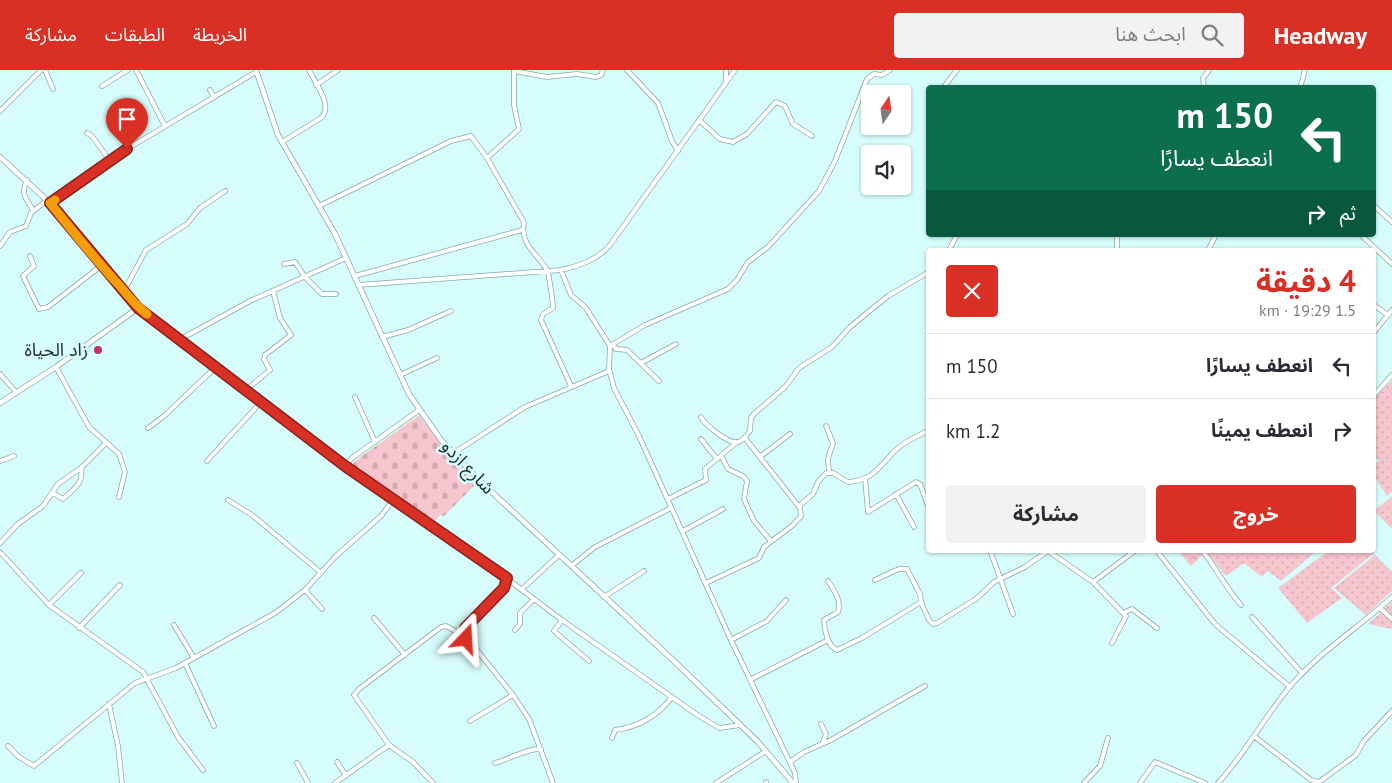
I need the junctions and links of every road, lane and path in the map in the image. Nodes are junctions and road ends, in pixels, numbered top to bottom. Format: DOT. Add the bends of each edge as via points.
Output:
graph roads {
  1 [pos="41,70"];
  2 [pos="45,70"];
  3 [pos="128,70"];
  4 [pos="136,70"];
  5 [pos="309,70"];
  6 [pos="338,70"];
  7 [pos="514,70"];
  8 [pos="603,70"];
  9 [pos="627,70"];
  10 [pos="726,70"];
  11 [pos="734,70"];
  12 [pos="890,70"];
  13 [pos="957,70"];
  14 [pos="1209,70"];
  15 [pos="1305,70"];
  16 [pos="256,71"];
  17 [pos="726,82"];
  18 [pos="316,85"];
  19 [pos="945,85"];
  20 [pos="1204,85"];
  21 [pos="1301,85"];
  22 [pos="102,86"];
  23 [pos="53,88"];
  24 [pos="210,90"];
  25 [pos="214,97"];
  26 [pos="0,111"];
  27 [pos="699,120"];
  28 [pos="165,126"];
  29 [pos="87,134"];
  30 [pos="812,136"];
  31 [pos="282,142"];
  32 [pos="678,151"];
  33 [pos="0,157"];
  34 [pos="487,158"];
  35 [pos="110,160"];
  36 [pos="27,180"];
  37 [pos="225,190"];
  38 [pos="48,202"];
  39 [pos="319,206"];
  40 [pos="1376,208"];
  41 [pos="34,211"];
  42 [pos="1392,222"];
  43 [pos="522,230"];
  44 [pos="1363,237"];
  45 [pos="0,246"];
  46 [pos="1375,248"];
  47 [pos="1376,249"];
  48 [pos="30,256"];
  49 [pos="346,258"];
  50 [pos="284,264"];
  51 [pos="1392,264"];
  52 [pos="101,266"];
  53 [pos="561,270"];
  54 [pos="548,271"];
  55 [pos="926,274"];
  56 [pos="305,276"];
  57 [pos="355,276"];
  58 [pos="358,285"];
  59 [pos="124,291"];
  60 [pos="273,291"];
  61 [pos="336,294"];
  62 [pos="1376,306"];
  63 [pos="138,308"];
  64 [pos="1392,310"];
  65 [pos="450,312"];
  66 [pos="1388,315"];
  67 [pos="1376,330"];
  68 [pos="382,337"];
  69 [pos="179,340"];
  70 [pos="676,344"];
  71 [pos="611,346"];
  72 [pos="437,358"];
  73 [pos="641,364"];
  74 [pos="217,366"];
  75 [pos="56,367"];
  76 [pos="609,372"];
  77 [pos="0,374"];
  78 [pos="1392,375"];
  79 [pos="400,376"];
  80 [pos="659,381"];
  81 [pos="571,386"];
  82 [pos="247,389"];
  83 [pos="16,392"];
  84 [pos="1376,393"];
  85 [pos="355,397"];
  86 [pos="262,401"];
  87 [pos="0,403"];
  88 [pos="419,410"];
  89 [pos="701,417"];
  90 [pos="826,426"];
  91 [pos="148,428"];
  92 [pos="926,432"];
  93 [pos="790,434"];
  94 [pos="745,438"];
  95 [pos="701,439"];
  96 [pos="375,442"];
  97 [pos="737,442"];
  98 [pos="106,443"];
  99 [pos="452,454"];
  100 [pos="14,456"];
  101 [pos="761,456"];
  102 [pos="719,458"];
  103 [pos="0,461"];
  104 [pos="207,461"];
  105 [pos="345,466"];
  106 [pos="81,468"];
  107 [pos="829,472"];
  108 [pos="866,478"];
  109 [pos="53,493"];
  110 [pos="896,494"];
  111 [pos="119,497"];
  112 [pos="668,499"];
  113 [pos="228,500"];
  114 [pos="393,500"];
  115 [pos="926,501"];
  116 [pos="799,506"];
  117 [pos="671,508"];
  118 [pos="722,509"];
  119 [pos="914,527"];
  120 [pos="683,531"];
  121 [pos="771,541"];
  122 [pos="0,543"];
  123 [pos="0,552"];
  124 [pos="991,553"];
  125 [pos="1045,553"];
  126 [pos="1053,553"];
  127 [pos="1132,553"];
  128 [pos="1158,553"];
  129 [pos="1204,553"];
  130 [pos="559,555"];
  131 [pos="571,566"];
  132 [pos="644,571"];
  133 [pos="320,572"];
  134 [pos="81,573"];
  135 [pos="507,578"];
  136 [pos="1000,579"];
  137 [pos="875,580"];
  138 [pos="828,581"];
  139 [pos="1093,582"];
  140 [pos="706,583"];
  141 [pos="120,585"];
  142 [pos="522,589"];
  143 [pos="305,590"];
  144 [pos="604,597"];
  145 [pos="1392,597"];
  146 [pos="534,599"];
  147 [pos="786,600"];
  148 [pos="921,602"];
  149 [pos="49,605"];
  150 [pos="1241,605"];
  151 [pos="1380,608"];
  152 [pos="322,609"];
  153 [pos="1123,612"];
  154 [pos="1013,614"];
  155 [pos="1252,617"];
  156 [pos="374,618"];
  157 [pos="1392,619"];
  158 [pos="562,620"];
  159 [pos="174,625"];
  160 [pos="78,628"];
  161 [pos="1157,628"];
  162 [pos="515,630"];
  163 [pos="464,631"];
  164 [pos="731,640"];
  165 [pos="828,640"];
  166 [pos="1112,642"];
  167 [pos="405,655"];
  168 [pos="194,658"];
  169 [pos="589,661"];
  170 [pos="185,663"];
  171 [pos="1302,674"];
  172 [pos="146,677"];
  173 [pos="750,680"];
  174 [pos="925,686"];
  175 [pos="1290,687"];
  176 [pos="513,695"];
  177 [pos="672,697"];
  178 [pos="109,704"];
  179 [pos="1392,711"];
  180 [pos="470,720"];
  181 [pos="821,724"];
  182 [pos="740,725"];
  183 [pos="214,726"];
  184 [pos="1255,737"];
  185 [pos="612,738"];
  186 [pos="1108,738"];
  187 [pos="823,742"];
  188 [pos="389,745"];
  189 [pos="8,746"];
  190 [pos="541,749"];
  191 [pos="766,751"];
  192 [pos="337,762"];
  193 [pos="790,762"];
  194 [pos="297,763"];
  195 [pos="495,763"];
  196 [pos="203,770"];
  197 [pos="345,776"];
  198 [pos="122,783"];
  199 [pos="308,783"];
  200 [pos="335,783"];
  201 [pos="348,783"];
  202 [pos="433,783"];
  203 [pos="553,783"];
  204 [pos="716,783"];
  205 [pos="795,783"];
  206 [pos="1084,783"];
  207 [pos="1140,783"];
  208 [pos="1205,783"];
  209 [pos="1218,783"];
  1 -- 26 [label="street"];
  2 -- 23 [label="street"];
  3 -- 22 [label="street"];
  4 -- 28 [label="street"];
  5 -- 18 [label="street"];
  6 -- 18 [label="street"];
  7 -- 8 [label="street" via="547,77 577,74 596,77"];
  7 -- 34 [label="street" via="514,105 519,129"];
  9 -- 32 [label="street" via="658,103"];
  10 -- 17 [label="street"];
  11 -- 17 [label="street"];
  12 -- 71 [label="street" via="867,79 835,161 819,191 768,247 748,262 728,289 645,324"];
  13 -- 19 [label="street"];
  14 -- 20 [label="street" via="1203,78"];
  15 -- 21 [label="street"];
  16 -- 25 [label="street"];
  16 -- 31 [label="street, شارع ازدو"];
  17 -- 27 [label="street"];
  18 -- 31 [label="street" via="326,105 324,115"];
  24 -- 25 [label="street"];
  25 -- 28 [label="street"];
  27 -- 30 [label="street" via="720,140 733,142 747,134 776,102 785,106 793,124"];
  27 -- 32 [label="street"];
  28 -- 35 [label="street"];
  29 -- 35 [label="street"];
  31 -- 39 [label="street, شارع ازدو"];
  32 -- 53 [label="street" via="604,253 580,266"];
  33 -- 36 [label="street"];
  34 -- 39 [label="street" via="473,138 467,135"];
  34 -- 43 [label="street" via="524,223"];
  35 -- 38 [label="street"];
  36 -- 38 [label="street"];
  36 -- 41 [label="street" via="24,196"];
  37 -- 59 [label="street" via="200,208 187,224 146,250"];
  38 -- 41 [label="street"];
  38 -- 52 [label="street"];
  39 -- 49 [label="street, شارع ازدو"];
  40 -- 42 [label="street"];
  41 -- 45 [label="street" via="26,226 10,232"];
  43 -- 54 [label="street" via="534,254"];
  43 -- 57 [label="street"];
  44 -- 46 [label="street"];
  47 -- 51 [label="street"];
  48 -- 52 [label="street" via="34,266 23,276 39,309 48,307"];
  49 -- 56 [label="street"];
  49 -- 57 [label="street, شارع ازدو"];
  50 -- 56 [label="street" via="295,262"];
  52 -- 59 [label="street"];
  53 -- 54 [label="street"];
  53 -- 71 [label="street" via="571,295 586,308"];
  54 -- 58 [label="street"];
  54 -- 81 [label="street" via="554,308 543,314 541,320"];
  55 -- 94 [label="street" via="888,296 850,327 832,347 799,368 786,386 754,414 752,428"];
  56 -- 60 [label="street"];
  56 -- 61 [label="street" via="322,294"];
  57 -- 58 [label="street, شارع ازدو"];
  58 -- 68 [label="street, شارع ازدو"];
  59 -- 63 [label="street"];
  60 -- 69 [label="street"];
  60 -- 82 [label="street" via="275,308 292,335 265,355 270,370"];
  62 -- 66 [label="street"];
  63 -- 69 [label="street"];
  63 -- 75 [label="street"];
  64 -- 66 [label="street"];
  65 -- 68 [label="street"];
  66 -- 67 [label="street"];
  68 -- 79 [label="street, شارع ازدو"];
  69 -- 74 [label="street"];
  70 -- 73 [label="street"];
  71 -- 73 [label="street" via="627,350"];
  71 -- 76 [label="street"];
  72 -- 79 [label="street"];
  73 -- 80 [label="street"];
  74 -- 82 [label="street"];
  74 -- 91 [label="street"];
  75 -- 83 [label="street"];
  75 -- 98 [label="street" via="89,427"];
  76 -- 81 [label="street"];
  76 -- 112 [label="street"];
  77 -- 83 [label="street"];
  78 -- 84 [label="street"];
  79 -- 88 [label="street, شارع ازدو"];
  81 -- 99 [label="street" via="525,407"];
  82 -- 86 [label="street"];
  83 -- 87 [label="street"];
  85 -- 96 [label="street"];
  86 -- 104 [label="street"];
  86 -- 105 [label="street"];
  88 -- 96 [label="street"];
  88 -- 99 [label="street, شارع ازدو"];
  89 -- 97 [label="street" via="712,430"];
  90 -- 107 [label="street" via="833,443 828,459"];
  92 -- 108 [label="street" via="899,448 877,472"];
  93 -- 101 [label="street"];
  94 -- 97 [label="street"];
  94 -- 101 [label="street"];
  95 -- 102 [label="street"];
  96 -- 105 [label="street"];
  97 -- 102 [label="street"];
  98 -- 106 [label="street"];
  98 -- 111 [label="street" via="119,454 125,470"];
  99 -- 130 [label="street, شارع ازدو"];
  100 -- 103 [label="street"];
  101 -- 116 [label="street"];
  102 -- 112 [label="street" via="705,469 706,480"];
  102 -- 121 [label="street" via="728,469 747,481 744,499 754,521"];
  105 -- 114 [label="street"];
  106 -- 109 [label="street" via="63,480"];
  106 -- 109 [label="street" via="82,478 78,485 63,499"];
  107 -- 108 [label="street" via="848,482"];
  107 -- 116 [label="street" via="818,482 813,494"];
  108 -- 110 [label="street" via="868,512"];
  109 -- 122 [label="street" via="43,506 18,524"];
  110 -- 115 [label="street" via="918,483"];
  110 -- 119 [label="street"];
  112 -- 117 [label="street"];
  113 -- 133 [label="street" via="252,515"];
  114 -- 133 [label="street" via="381,516"];
  114 -- 135 [label="street"];
  116 -- 121 [label="street" via="802,512 799,519"];
  117 -- 120 [label="street"];
  117 -- 131 [label="street" via="595,547"];
  118 -- 120 [label="street"];
  120 -- 140 [label="street"];
  121 -- 140 [label="street" via="759,558"];
  123 -- 149 [label="street"];
  124 -- 136 [label="street"];
  125 -- 136 [label="street"];
  126 -- 139 [label="street"];
  127 -- 139 [label="street"];
  128 -- 175 [label="street" via="1215,624"];
  129 -- 150 [label="street"];
  130 -- 131 [label="street, شارع ازدو"];
  130 -- 142 [label="street"];
  131 -- 144 [label="street, شارع ازدو"];
  132 -- 144 [label="street"];
  133 -- 143 [label="street"];
  134 -- 149 [label="street"];
  135 -- 142 [label="street"];
  135 -- 163 [label="street" via="504,588"];
  136 -- 148 [label="street" via="976,599 937,623 929,620"];
  136 -- 154 [label="street"];
  137 -- 148 [label="street" via="899,569 907,569"];
  138 -- 165 [label="street" via="836,593 839,608 824,620"];
  139 -- 153 [label="street"];
  140 -- 164 [label="street"];
  141 -- 160 [label="street"];
  142 -- 146 [label="street"];
  143 -- 152 [label="street"];
  143 -- 168 [label="street" via="275,613"];
  144 -- 182 [label="street, شارع ازدو"];
  145 -- 151 [label="street"];
  146 -- 158 [label="street"];
  146 -- 162 [label="street" via="520,613 520,624"];
  147 -- 164 [label="street" via="767,621"];
  148 -- 165 [label="street" via="837,650"];
  149 -- 160 [label="street"];
  151 -- 157 [label="street"];
  151 -- 171 [label="street"];
  153 -- 161 [label="street" via="1132,609"];
  153 -- 166 [label="street" via="1126,619"];
  155 -- 171 [label="street"];
  156 -- 167 [label="street"];
  158 -- 169 [label="street" via="554,631"];
  158 -- 177 [label="street"];
  159 -- 168 [label="street"];
  160 -- 172 [label="street" via="128,660"];
  163 -- 167 [label="street" via="457,632 444,626"];
  163 -- 176 [label="street" via="466,639"];
  164 -- 173 [label="street"];
  165 -- 173 [label="street"];
  167 -- 188 [label="street" via="354,695"];
  168 -- 170 [label="street"];
  170 -- 172 [label="street"];
  170 -- 183 [label="street"];
  171 -- 175 [label="street"];
  172 -- 178 [label="street"];
  172 -- 196 [label="street" via="178,737"];
  173 -- 193 [label="street"];
  174 -- 187 [label="street"];
  175 -- 184 [label="street"];
  176 -- 180 [label="street"];
  176 -- 190 [label="street" via="529,719"];
  177 -- 182 [label="street" via="719,728"];
  177 -- 185 [label="street" via="651,718 633,727 615,730"];
  178 -- 189 [label="street" via="34,766"];
  178 -- 198 [label="street"];
  179 -- 184 [label="street" via="1364,741 1356,755 1319,782 1311,780"];
  181 -- 187 [label="street" via="826,734"];
  182 -- 191 [label="street, شارع ازدو"];
  184 -- 209 [label="street"];
  186 -- 206 [label="street" via="1100,766"];
  187 -- 193 [label="street"];
  188 -- 197 [label="street"];
  188 -- 202 [label="street" via="413,762"];
  190 -- 195 [label="street"];
  190 -- 203 [label="street"];
  191 -- 204 [label="street"];
  191 -- 205 [label="street, شارع ازدو"];
  192 -- 197 [label="street"];
  193 -- 205 [label="street"];
  194 -- 199 [label="street"];
  197 -- 200 [label="street"];
  197 -- 201 [label="street"];
  207 -- 208 [label="street" via="1155,762"];
}
